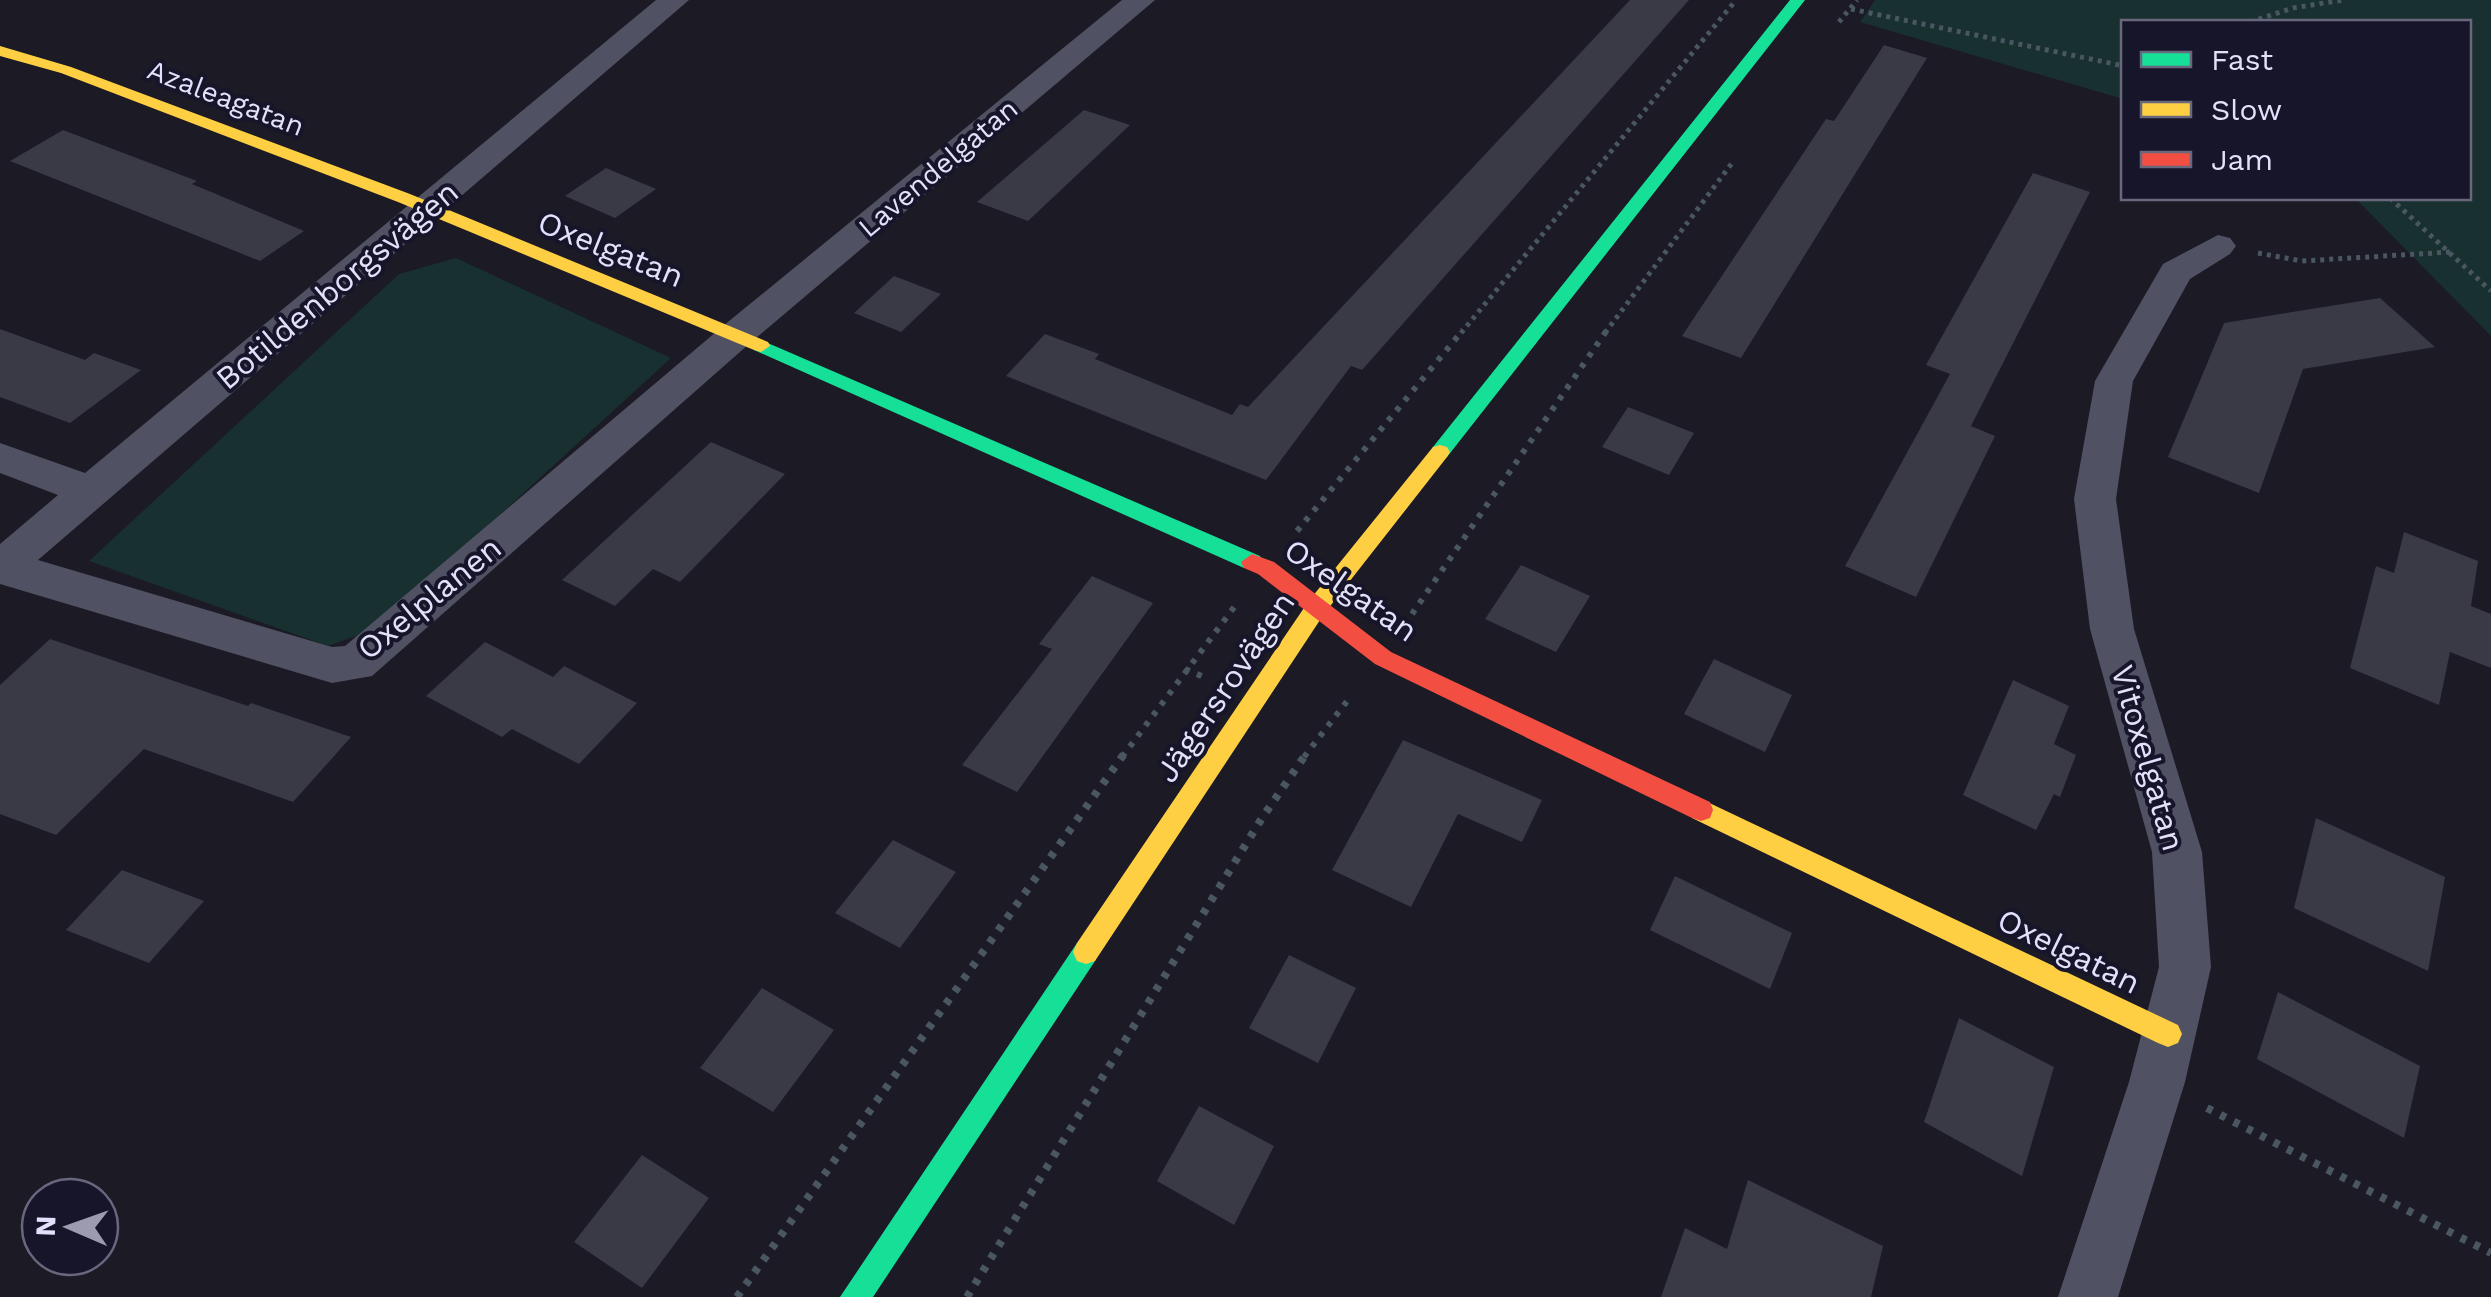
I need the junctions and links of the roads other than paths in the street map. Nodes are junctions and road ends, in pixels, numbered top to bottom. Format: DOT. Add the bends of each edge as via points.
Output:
graph roads {
  1 [pos="674,0"];
  2 [pos="1140,0"];
  3 [pos="1798,0"];
  4 [pos="0,51"];
  5 [pos="428,209"];
  6 [pos="2218,246"];
  7 [pos="736,336"];
  8 [pos="0,457"];
  9 [pos="92,492"];
  10 [pos="1,567"];
  11 [pos="1316,608"];
  12 [pos="2162,1058"];
  13 [pos="855,1297"];
  14 [pos="2088,1297"];
  1 -- 5 [label="street, Botildenborgsvägen"];
  2 -- 7 [label="street, Lavendelgatan"];
  3 -- 11 [label="street, Jägersrovägen"];
  4 -- 5 [label="street, Azaleagatan" via="66,70"];
  5 -- 7 [label="street, Oxelgatan"];
  5 -- 9 [label="street, Botildenborgsvägen"];
  6 -- 12 [label="street, Vitoxelgatan" via="2176,272 2114,381 2095,498 2112,629 2177,852 2186,968"];
  7 -- 10 [label="street, Oxelplanen" via="356,663 332,665"];
  7 -- 11 [label="street, Oxelgatan" via="1266,568"];
  8 -- 9 [label="street"];
  9 -- 10 [label="street, Botildenborgsvägen"];
  11 -- 12 [label="street, Oxelgatan" via="1383,658"];
  11 -- 13 [label="street, Jägersrovägen"];
  12 -- 14 [label="street, Vitoxelgatan"];
}
